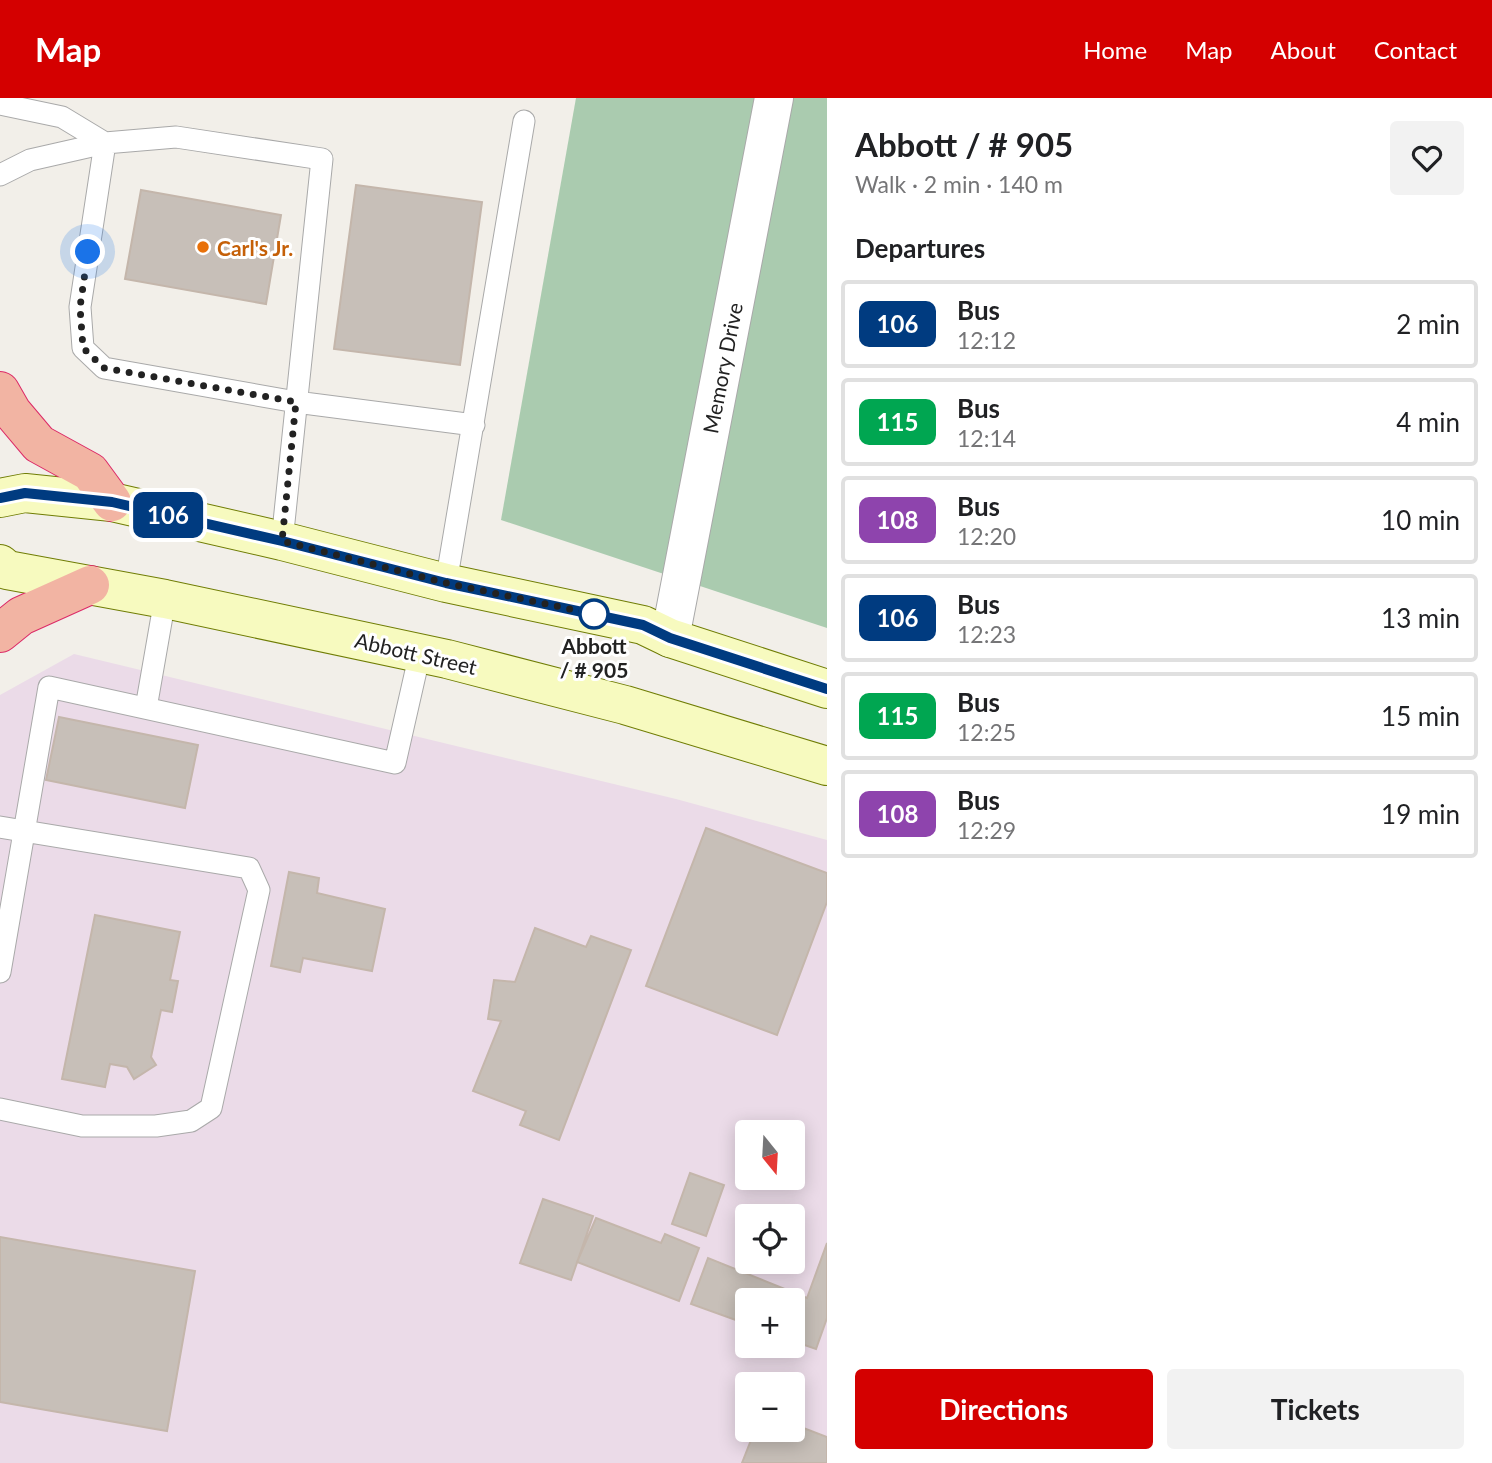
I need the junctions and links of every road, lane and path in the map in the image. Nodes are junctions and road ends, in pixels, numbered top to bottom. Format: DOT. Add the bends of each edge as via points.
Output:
graph roads {
  1 [pos="774,98"];
  2 [pos="0,104"];
  3 [pos="524,121"];
  4 [pos="105,143"];
  5 [pos="0,175"];
  6 [pos="0,391"];
  7 [pos="296,402"];
  8 [pos="474,425"];
  9 [pos="0,498"];
  10 [pos="112,502"];
  11 [pos="282,541"];
  12 [pos="0,564"];
  13 [pos="446,583"];
  14 [pos="90,585"];
  15 [pos="165,599"];
  16 [pos="0,633"];
  17 [pos="670,638"];
  18 [pos="420,653"];
  19 [pos="827,689"];
  20 [pos="146,708"];
  21 [pos="827,766"];
  22 [pos="0,827"];
  23 [pos="23,832"];
  24 [pos="0,972"];
  25 [pos="0,1109"];
  1 -- 17 [label="street, Memory Drive"];
  2 -- 4 [label="lane" via="62,117"];
  3 -- 8 [label="lane"];
  4 -- 5 [label="lane" via="30,160"];
  4 -- 7 [label="lane" via="80,307 83,348 104,368"];
  4 -- 7 [label="lane" via="176,137 322,159"];
  6 -- 10 [label="highway" via="39,444 90,472"];
  7 -- 8 [label="lane"];
  7 -- 11 [label="lane"];
  8 -- 13 [label="lane"];
  9 -- 10 [label="main road" via="25,493"];
  10 -- 11 [label="main road"];
  11 -- 13 [label="main road"];
  12 -- 14 [label="main road, Abbott Street" via="7,570"];
  13 -- 17 [label="main road" via="643,625"];
  14 -- 15 [label="main road, Abbott Street"];
  14 -- 16 [label="highway" via="22,616"];
  15 -- 18 [label="main road, Abbott Street"];
  15 -- 20 [label="lane"];
  17 -- 19 [label="main road"];
  18 -- 20 [label="lane" via="395,763"];
  18 -- 21 [label="main road, Abbott Street" via="625,705"];
  20 -- 23 [label="lane" via="49,687"];
  22 -- 23 [label="lane"];
  23 -- 24 [label="lane"];
  23 -- 25 [label="lane" via="249,869 259,890 211,1108 191,1121 156,1126 82,1126"];
}
